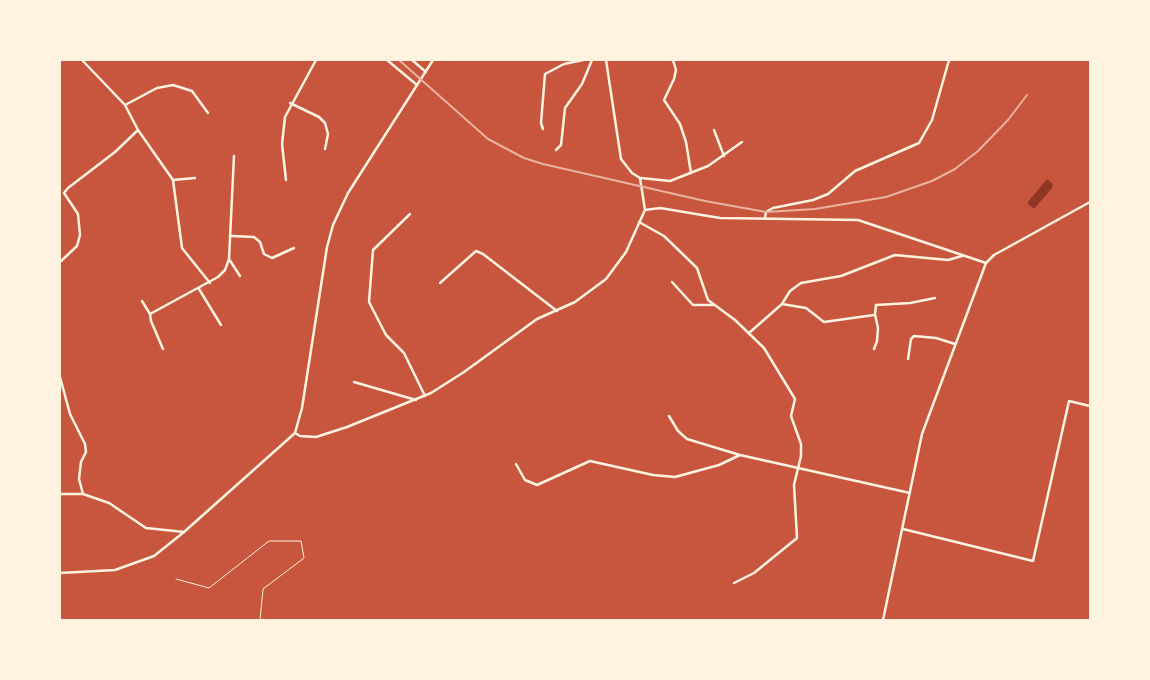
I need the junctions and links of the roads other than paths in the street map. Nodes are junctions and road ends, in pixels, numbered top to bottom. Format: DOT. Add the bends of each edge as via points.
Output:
graph roads {
  1 [pos="82,60"];
  2 [pos="316,60"];
  3 [pos="387,60"];
  4 [pos="412,60"];
  5 [pos="433,60"];
  6 [pos="583,60"];
  7 [pos="592,60"];
  8 [pos="606,60"];
  9 [pos="673,60"];
  10 [pos="949,60"];
  11 [pos="426,72"];
  12 [pos="417,85"];
  13 [pos="290,103"];
  14 [pos="125,105"];
  15 [pos="208,113"];
  16 [pos="543,129"];
  17 [pos="138,130"];
  18 [pos="714,130"];
  19 [pos="741,142"];
  20 [pos="326,149"];
  21 [pos="556,150"];
  22 [pos="234,156"];
  23 [pos="724,156"];
  24 [pos="691,173"];
  25 [pos="195,178"];
  26 [pos="173,180"];
  27 [pos="286,180"];
  28 [pos="640,180"];
  29 [pos="1090,202"];
  30 [pos="645,209"];
  31 [pos="410,214"];
  32 [pos="765,218"];
  33 [pos="639,222"];
  34 [pos="232,236"];
  35 [pos="294,248"];
  36 [pos="962,256"];
  37 [pos="229,259"];
  38 [pos="60,262"];
  39 [pos="986,263"];
  40 [pos="240,276"];
  41 [pos="672,282"];
  42 [pos="210,283"];
  43 [pos="440,283"];
  44 [pos="200,289"];
  45 [pos="935,298"];
  46 [pos="142,301"];
  47 [pos="782,304"];
  48 [pos="713,305"];
  49 [pos="557,312"];
  50 [pos="150,314"];
  51 [pos="875,314"];
  52 [pos="221,325"];
  53 [pos="749,332"];
  54 [pos="955,344"];
  55 [pos="163,349"];
  56 [pos="874,349"];
  57 [pos="908,359"];
  58 [pos="60,377"];
  59 [pos="354,382"];
  60 [pos="425,396"];
  61 [pos="416,400"];
  62 [pos="1090,406"];
  63 [pos="668,416"];
  64 [pos="295,433"];
  65 [pos="740,455"];
  66 [pos="516,464"];
  67 [pos="799,467"];
  68 [pos="910,493"];
  69 [pos="60,494"];
  70 [pos="83,494"];
  71 [pos="903,529"];
  72 [pos="184,532"];
  73 [pos="60,573"];
  74 [pos="176,579"];
  75 [pos="734,583"];
  76 [pos="260,621"];
  77 [pos="883,621"];
  1 -- 14 [label="street"];
  2 -- 13 [label="street"];
  3 -- 12 [label="street"];
  4 -- 11 [label="street"];
  5 -- 11 [label="street"];
  6 -- 16 [label="street" via="545,74"];
  7 -- 21 [label="street" via="565,108 561,145"];
  8 -- 28 [label="street" via="621,159"];
  9 -- 24 [label="street" via="674,79 664,100 680,124"];
  10 -- 32 [label="street" via="928,132 919,143 855,171 828,194 769,209"];
  11 -- 12 [label="street"];
  12 -- 64 [label="street" via="348,193 333,225"];
  13 -- 20 [label="street" via="325,123"];
  13 -- 27 [label="street" via="282,144"];
  14 -- 15 [label="street" via="173,85 192,90"];
  14 -- 17 [label="street"];
  17 -- 26 [label="street"];
  17 -- 38 [label="street" via="64,193 78,215 80,235 77,246"];
  18 -- 23 [label="street"];
  19 -- 23 [label="street"];
  22 -- 34 [label="street"];
  23 -- 24 [label="street"];
  24 -- 28 [label="street" via="670,181"];
  25 -- 26 [label="street"];
  26 -- 42 [label="street" via="182,248"];
  28 -- 30 [label="street"];
  29 -- 39 [label="street"];
  30 -- 32 [label="street"];
  30 -- 33 [label="street"];
  31 -- 60 [label="street" via="373,250 369,302"];
  32 -- 36 [label="street" via="858,220"];
  33 -- 48 [label="street" via="664,236 697,268"];
  33 -- 49 [label="street" via="626,252 606,279"];
  34 -- 35 [label="street" via="254,237 272,258"];
  34 -- 37 [label="street"];
  36 -- 39 [label="street"];
  36 -- 47 [label="street" via="948,260 895,255 841,276 801,283"];
  37 -- 40 [label="street"];
  37 -- 42 [label="street" via="225,270"];
  39 -- 54 [label="street"];
  41 -- 48 [label="street" via="693,304"];
  42 -- 44 [label="street"];
  43 -- 49 [label="street" via="476,251"];
  44 -- 50 [label="street"];
  44 -- 52 [label="street"];
  45 -- 51 [label="street" via="880,303"];
  46 -- 50 [label="street"];
  47 -- 51 [label="street" via="806,308 824,321"];
  47 -- 53 [label="street"];
  48 -- 53 [label="street"];
  49 -- 60 [label="street" via="537,319"];
  50 -- 55 [label="street"];
  51 -- 56 [label="street"];
  53 -- 67 [label="street" via="795,399 792,416 801,444"];
  54 -- 57 [label="street" via="914,336"];
  54 -- 68 [label="street" via="922,434"];
  58 -- 70 [label="street" via="85,444 79,479"];
  59 -- 61 [label="street"];
  60 -- 61 [label="street"];
  61 -- 64 [label="street" via="316,437"];
  62 -- 71 [label="street" via="1069,401 1033,561"];
  63 -- 65 [label="street" via="687,439"];
  64 -- 72 [label="street"];
  65 -- 66 [label="street" via="675,477 590,461 537,485 525,480"];
  65 -- 67 [label="street"];
  67 -- 68 [label="street"];
  67 -- 75 [label="street" via="794,485 797,538"];
  68 -- 71 [label="street"];
  69 -- 70 [label="street"];
  70 -- 72 [label="street" via="109,503 146,528"];
  71 -- 77 [label="street"];
  72 -- 73 [label="street" via="154,555 131,565"];
  74 -- 76 [label="lane" via="209,588 269,541 301,541 304,558 262,589"];
}
